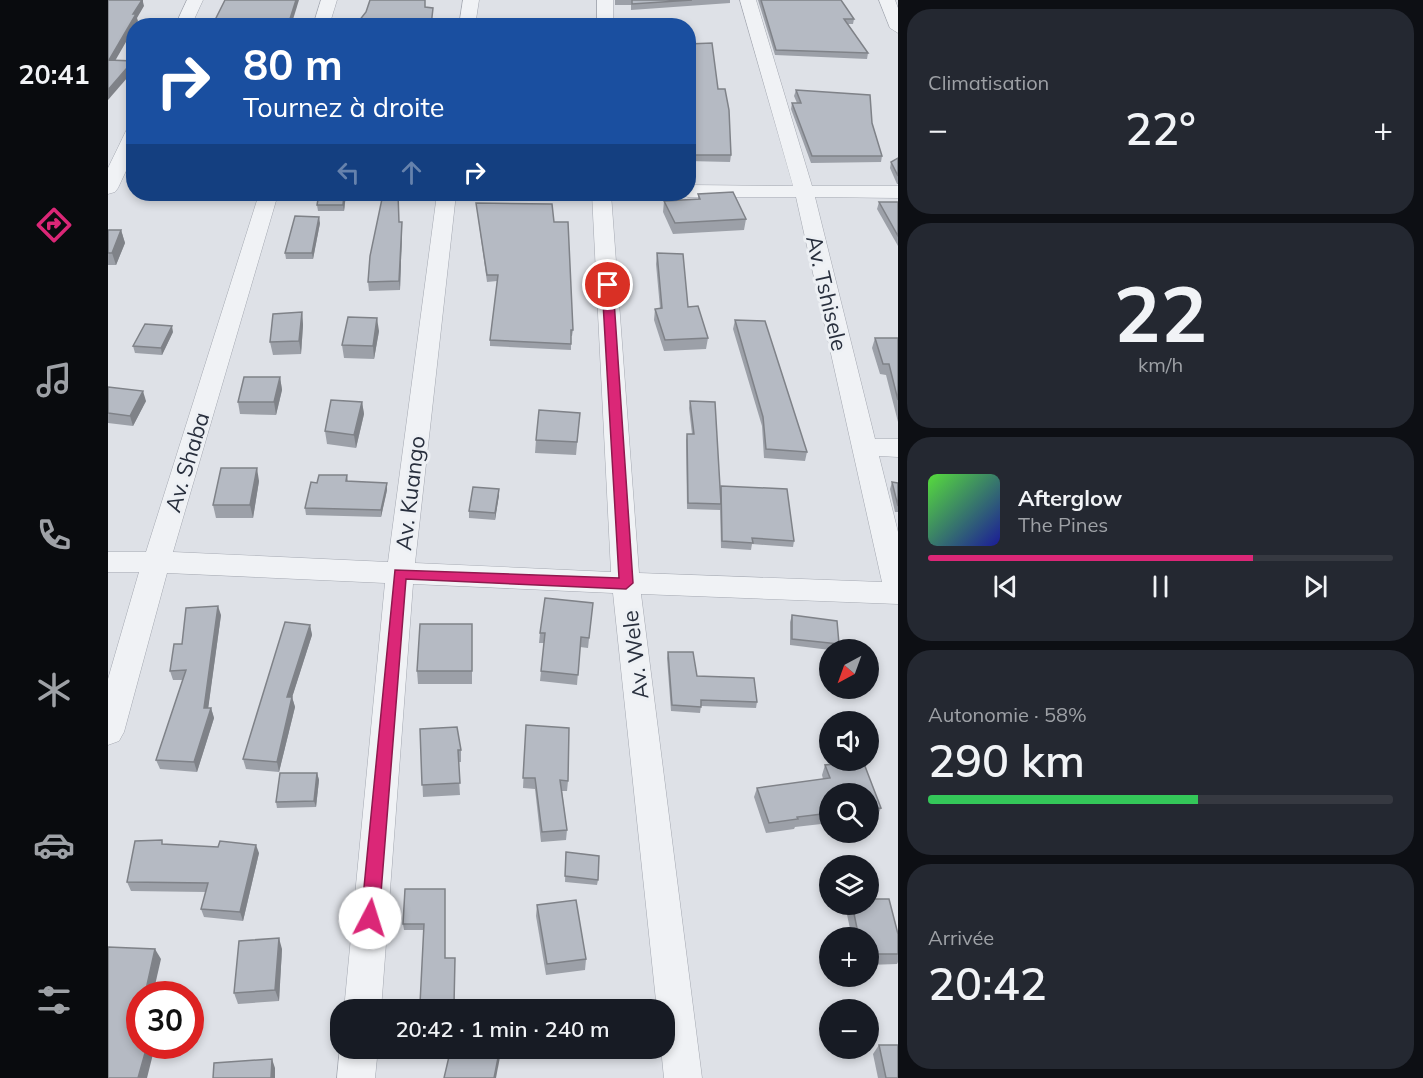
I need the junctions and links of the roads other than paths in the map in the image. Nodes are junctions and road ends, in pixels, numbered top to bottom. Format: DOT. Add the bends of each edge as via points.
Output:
graph roads {
  1 [pos="195,0"];
  2 [pos="329,0"];
  3 [pos="471,0"];
  4 [pos="605,0"];
  5 [pos="748,0"];
  6 [pos="887,0"];
  7 [pos="187,18"];
  8 [pos="323,18"];
  9 [pos="468,18"];
  10 [pos="605,18"];
  11 [pos="898,28"];
  12 [pos="126,149"];
  13 [pos="126,185"];
  14 [pos="108,186"];
  15 [pos="696,191"];
  16 [pos="804,191"];
  17 [pos="898,192"];
  18 [pos="267,201"];
  19 [pos="446,201"];
  20 [pos="602,201"];
  21 [pos="863,447"];
  22 [pos="898,448"];
  23 [pos="108,562"];
  24 [pos="156,562"];
  25 [pos="400,573"];
  26 [pos="626,583"];
  27 [pos="898,591"];
  28 [pos="108,732"];
  29 [pos="363,999"];
  30 [pos="357,1059"];
  31 [pos="356,1078"];
  32 [pos="683,1078"];
  1 -- 7 [label="street"];
  2 -- 8 [label="street"];
  3 -- 9 [label="street"];
  4 -- 10 [label="street"];
  5 -- 16 [label="street, Av. Tshisele"];
  6 -- 11 [label="street"];
  12 -- 14 [label="street"];
  13 -- 14 [label="street"];
  15 -- 16 [label="street"];
  16 -- 17 [label="street"];
  16 -- 21 [label="street, Av. Tshisele"];
  18 -- 24 [label="street, Av. Shaba"];
  19 -- 25 [label="street, Av. Kuango"];
  20 -- 26 [label="street, Av. Wele"];
  21 -- 22 [label="street"];
  21 -- 27 [label="street, Av. Tshisele"];
  23 -- 24 [label="street"];
  24 -- 25 [label="street"];
  24 -- 28 [label="street, Av. Shaba"];
  25 -- 26 [label="street"];
  25 -- 29 [label="street, Av. Kuango"];
  26 -- 27 [label="street"];
  26 -- 32 [label="street, Av. Wele"];
  30 -- 31 [label="street"];
}
